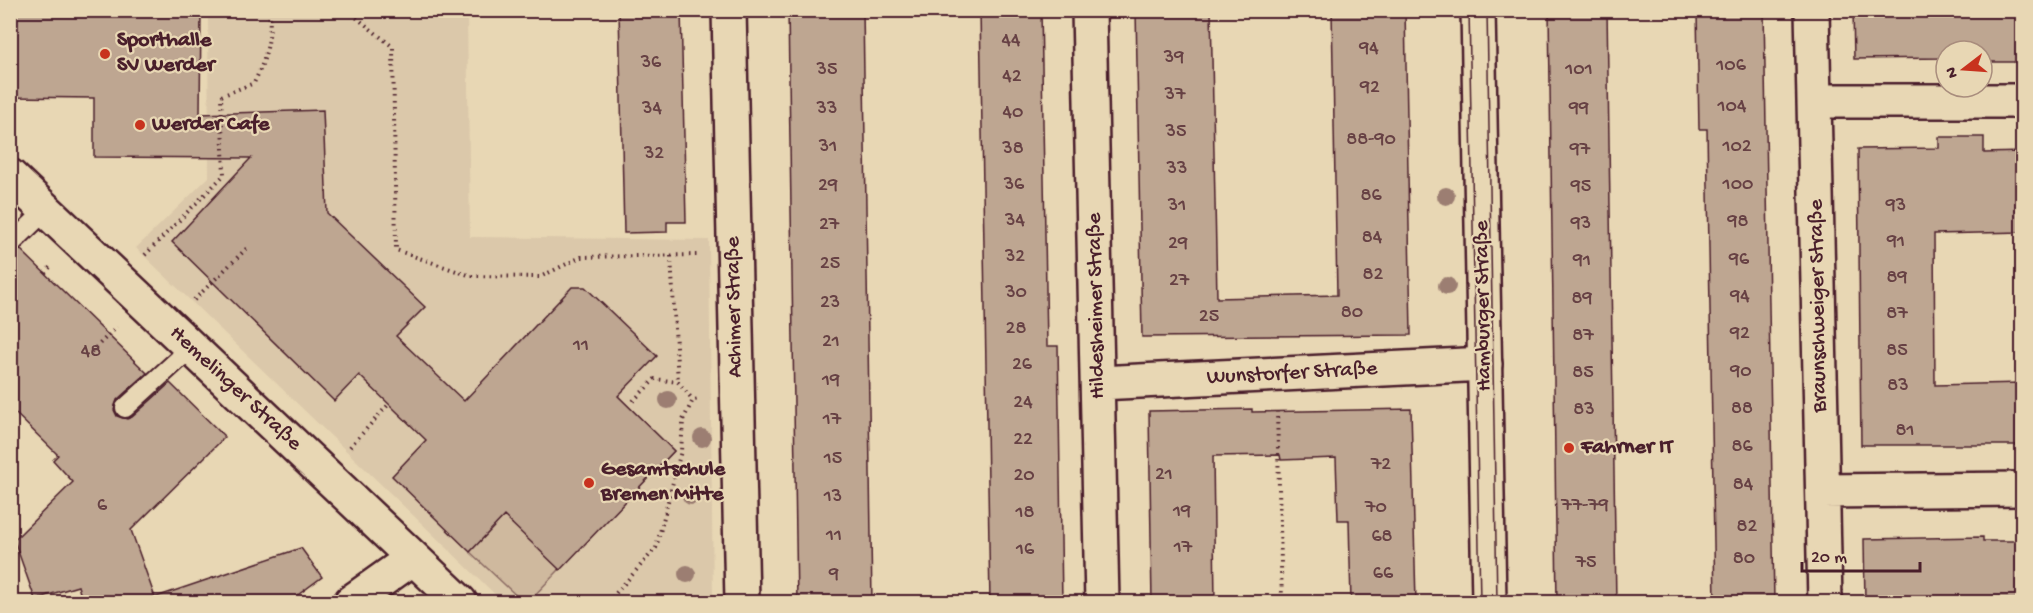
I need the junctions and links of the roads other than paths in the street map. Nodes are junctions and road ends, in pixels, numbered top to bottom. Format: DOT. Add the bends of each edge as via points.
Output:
graph roads {
  1 [pos="729,10"];
  2 [pos="1089,10"];
  3 [pos="1478,10"];
  4 [pos="1812,10"];
  5 [pos="1815,101"];
  6 [pos="2022,101"];
  7 [pos="10,176"];
  8 [pos="46,210"];
  9 [pos="13,242"];
  10 [pos="191,348"];
  11 [pos="1485,364"];
  12 [pos="1100,383"];
  13 [pos="125,408"];
  14 [pos="2022,489"];
  15 [pos="1822,491"];
  16 [pos="413,558"];
  17 [pos="351,603"];
  18 [pos="460,603"];
  19 [pos="742,603"];
  20 [pos="1102,603"];
  21 [pos="1489,603"];
  22 [pos="1825,603"];
  1 -- 19 [label="street, Achimer Straße"];
  2 -- 12 [label="street, Hildesheimer Straße"];
  3 -- 11 [label="street, Hamburger Straße"];
  4 -- 5 [label="street, Braunschweiger Straße"];
  5 -- 6 [label="street"];
  5 -- 15 [label="street, Braunschweiger Straße"];
  7 -- 8 [label="street, Hemelinger Straße"];
  8 -- 9 [label="lane"];
  8 -- 10 [label="street, Hemelinger Straße"];
  10 -- 13 [label="lane"];
  10 -- 16 [label="street, Hemelinger Straße"];
  11 -- 12 [label="street, Wunstorfer Straße"];
  11 -- 21 [label="street, Hamburger Straße"];
  12 -- 20 [label="street, Hildesheimer Straße"];
  14 -- 15 [label="street"];
  15 -- 22 [label="street, Braunschweiger Straße"];
  16 -- 17 [label="street"];
  16 -- 18 [label="street, Hemelinger Straße"];
}
